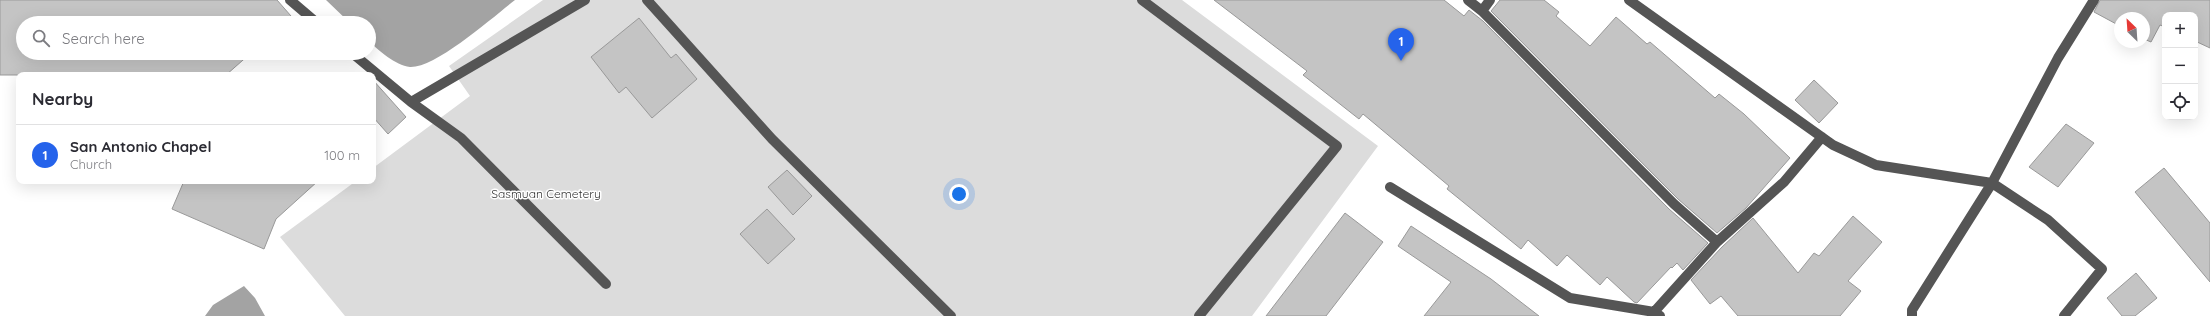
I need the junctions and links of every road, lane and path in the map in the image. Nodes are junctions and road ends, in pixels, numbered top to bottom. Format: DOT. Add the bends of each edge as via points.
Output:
graph roads {
  1 [pos="290,0"];
  2 [pos="585,0"];
  3 [pos="646,0"];
  4 [pos="1142,0"];
  5 [pos="1468,0"];
  6 [pos="1490,0"];
  7 [pos="1629,0"];
  8 [pos="2094,0"];
  9 [pos="1482,11"];
  10 [pos="309,16"];
  11 [pos="360,60"];
  12 [pos="374,72"];
  13 [pos="376,73"];
  14 [pos="410,102"];
  15 [pos="1822,137"];
  16 [pos="1992,183"];
  17 [pos="1390,186"];
  18 [pos="1717,242"];
  19 [pos="606,284"];
  20 [pos="1657,314"];
  21 [pos="951,316"];
  22 [pos="1199,316"];
  23 [pos="1912,316"];
  24 [pos="2064,316"];
  1 -- 10 [label="street"];
  2 -- 14 [label="street"];
  3 -- 21 [label="street" via="772,139"];
  4 -- 22 [label="street" via="1337,146"];
  5 -- 9 [label="street"];
  6 -- 9 [label="street"];
  7 -- 15 [label="street"];
  8 -- 16 [label="street" via="2058,58"];
  9 -- 18 [label="street" via="1674,204"];
  11 -- 12 [label="street"];
  13 -- 14 [label="street"];
  14 -- 19 [label="street" via="461,138"];
  15 -- 16 [label="street" via="1876,165"];
  15 -- 18 [label="street" via="1784,182"];
  16 -- 23 [label="street" via="1923,291 1912,310"];
  16 -- 24 [label="street" via="2048,220 2102,269"];
  17 -- 20 [label="street" via="1570,298"];
  18 -- 20 [label="street"];
}
